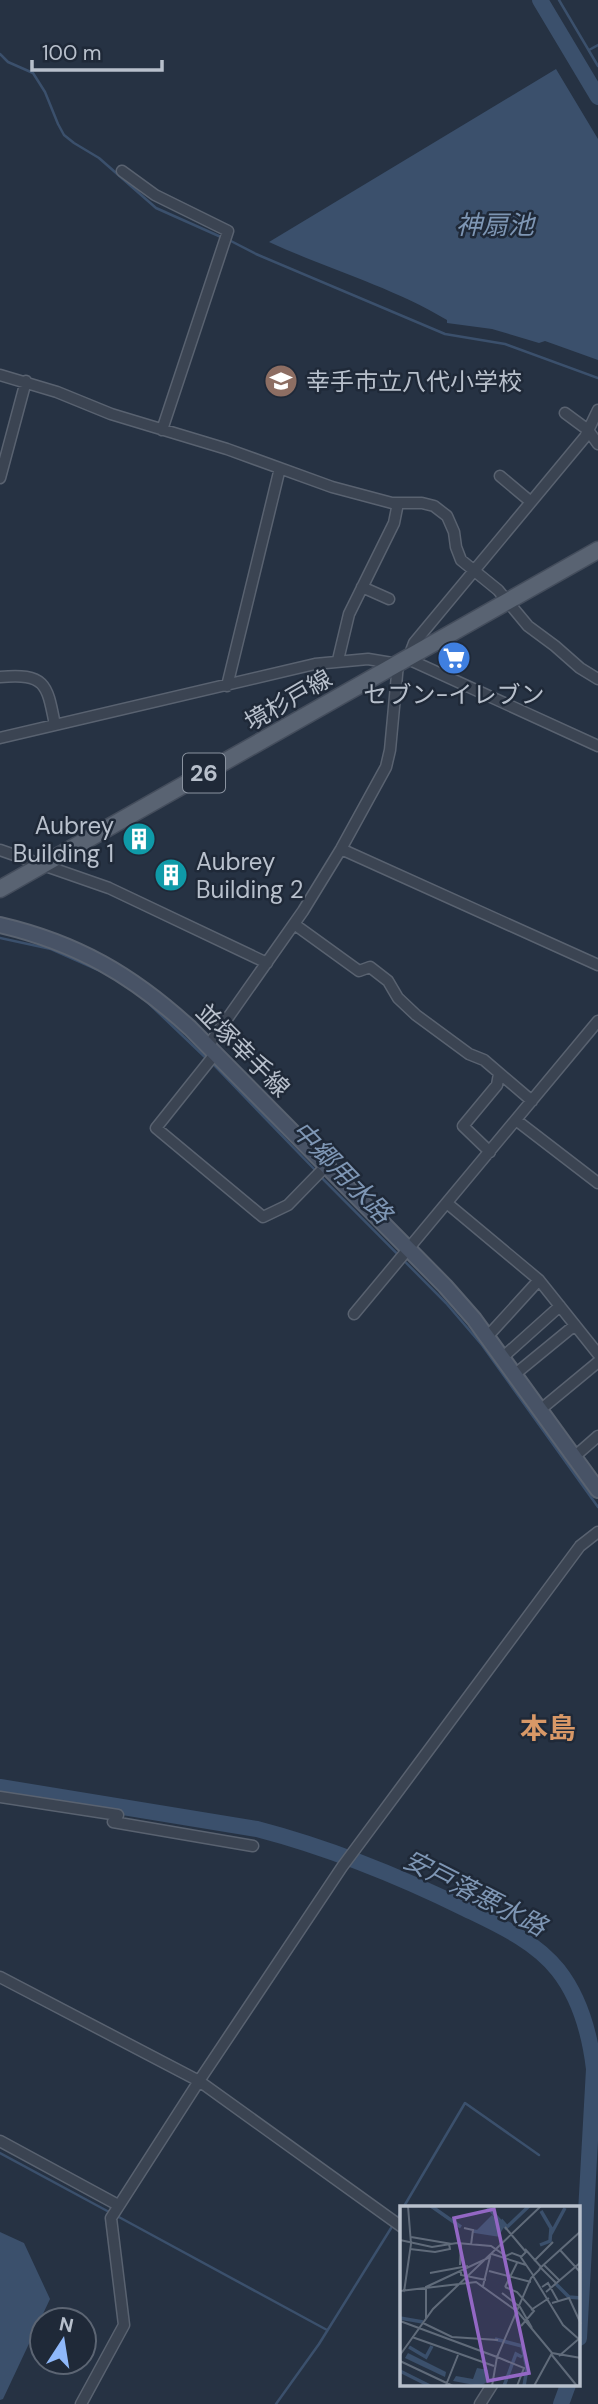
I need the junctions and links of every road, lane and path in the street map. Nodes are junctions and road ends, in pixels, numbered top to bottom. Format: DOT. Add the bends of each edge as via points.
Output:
graph roads {
  1 [pos="122,171"];
  2 [pos="0,375"];
  3 [pos="26,382"];
  4 [pos="598,410"];
  5 [pos="565,413"];
  6 [pos="162,430"];
  7 [pos="588,430"];
  8 [pos="598,444"];
  9 [pos="280,468"];
  10 [pos="500,475"];
  11 [pos="0,478"];
  12 [pos="531,502"];
  13 [pos="398,503"];
  14 [pos="598,550"];
  15 [pos="475,569"];
  16 [pos="362,587"];
  17 [pos="388,599"];
  18 [pos="507,603"];
  19 [pos="338,660"];
  20 [pos="403,661"];
  21 [pos="0,677"];
  22 [pos="598,679"];
  23 [pos="227,686"];
  24 [pos="55,725"];
  25 [pos="0,738"];
  26 [pos="597,744"];
  27 [pos="341,849"];
  28 [pos="0,850"];
  29 [pos="44,864"];
  30 [pos="0,889"];
  31 [pos="0,925"];
  32 [pos="294,925"];
  33 [pos="267,962"];
  34 [pos="598,965"];
  35 [pos="598,1021"];
  36 [pos="211,1050"];
  37 [pos="499,1074"];
  38 [pos="532,1101"];
  39 [pos="516,1120"];
  40 [pos="490,1152"];
  41 [pos="326,1166"];
  42 [pos="598,1183"];
  43 [pos="447,1204"];
  44 [pos="410,1250"];
  45 [pos="539,1280"];
  46 [pos="560,1306"];
  47 [pos="354,1314"];
  48 [pos="575,1325"];
  49 [pos="487,1337"];
  50 [pos="598,1354"];
  51 [pos="502,1358"];
  52 [pos="598,1362"];
  53 [pos="514,1375"];
  54 [pos="540,1410"];
  55 [pos="598,1436"];
  56 [pos="574,1457"];
  57 [pos="598,1490"];
  58 [pos="598,1532"];
  59 [pos="0,1797"];
  60 [pos="253,1846"];
  61 [pos="0,1977"];
  62 [pos="199,2081"];
  63 [pos="0,2141"];
  64 [pos="118,2205"];
  65 [pos="400,2226"];
  66 [pos="491,2386"];
  67 [pos="81,2404"];
  68 [pos="480,2404"];
  1 -- 6 [label="street" via="155,195 228,231"];
  2 -- 3 [label="street"];
  3 -- 6 [label="street"];
  3 -- 11 [label="street"];
  4 -- 7 [label="street"];
  5 -- 7 [label="street"];
  6 -- 9 [label="street"];
  7 -- 8 [label="street"];
  7 -- 12 [label="street"];
  9 -- 13 [label="street"];
  9 -- 23 [label="street"];
  10 -- 12 [label="street"];
  12 -- 15 [label="street"];
  13 -- 15 [label="street" via="422,503 444,512 461,560"];
  13 -- 16 [label="street" via="394,523"];
  14 -- 18 [label="main road, 境杉戸線 / 26"];
  15 -- 18 [label="street"];
  15 -- 20 [label="street"];
  16 -- 17 [label="street"];
  16 -- 19 [label="street" via="349,614"];
  18 -- 20 [label="main road, 境杉戸線 / 26"];
  18 -- 22 [label="street" via="528,626"];
  19 -- 20 [label="street"];
  19 -- 23 [label="street"];
  20 -- 26 [label="street"];
  20 -- 27 [label="street" via="386,767"];
  20 -- 29 [label="main road, 境杉戸線 / 26"];
  21 -- 24 [label="street" via="38,680 47,688"];
  23 -- 24 [label="street"];
  24 -- 25 [label="street"];
  27 -- 32 [label="street"];
  27 -- 34 [label="street"];
  28 -- 29 [label="street"];
  29 -- 30 [label="main road, 境杉戸線 / 26"];
  29 -- 33 [label="street" via="109,888"];
  31 -- 36 [label="main road, 並塚幸手線" via="57,942 107,964 166,1006"];
  32 -- 33 [label="street"];
  32 -- 37 [label="street" via="359,971 370,967 380,974 416,1015"];
  33 -- 36 [label="street"];
  35 -- 38 [label="street"];
  36 -- 41 [label="main road, 並塚幸手線"];
  36 -- 41 [label="street" via="156,1128 262,1217 288,1205"];
  37 -- 38 [label="street"];
  37 -- 40 [label="street" via="497,1085 463,1126"];
  38 -- 39 [label="street"];
  39 -- 40 [label="street"];
  39 -- 42 [label="street"];
  40 -- 43 [label="street"];
  41 -- 44 [label="main road, 並塚幸手線"];
  43 -- 44 [label="street"];
  43 -- 45 [label="street"];
  44 -- 47 [label="street"];
  44 -- 49 [label="main road, 並塚幸手線"];
  45 -- 46 [label="street"];
  45 -- 49 [label="street"];
  46 -- 48 [label="street"];
  46 -- 51 [label="street"];
  48 -- 50 [label="street"];
  48 -- 53 [label="street"];
  49 -- 51 [label="main road, 並塚幸手線"];
  51 -- 53 [label="main road, 並塚幸手線"];
  52 -- 54 [label="street"];
  53 -- 54 [label="main road, 並塚幸手線"];
  54 -- 56 [label="main road, 並塚幸手線"];
  55 -- 56 [label="street"];
  56 -- 57 [label="main road, 並塚幸手線"];
  58 -- 62 [label="street" via="580,1546 342,1867"];
  59 -- 60 [label="street" via="118,1815 113,1822"];
  61 -- 62 [label="street"];
  62 -- 64 [label="street"];
  62 -- 65 [label="street"];
  63 -- 64 [label="street"];
  64 -- 67 [label="street" via="111,2218 124,2325"];
  66 -- 68 [label="street"];
}
